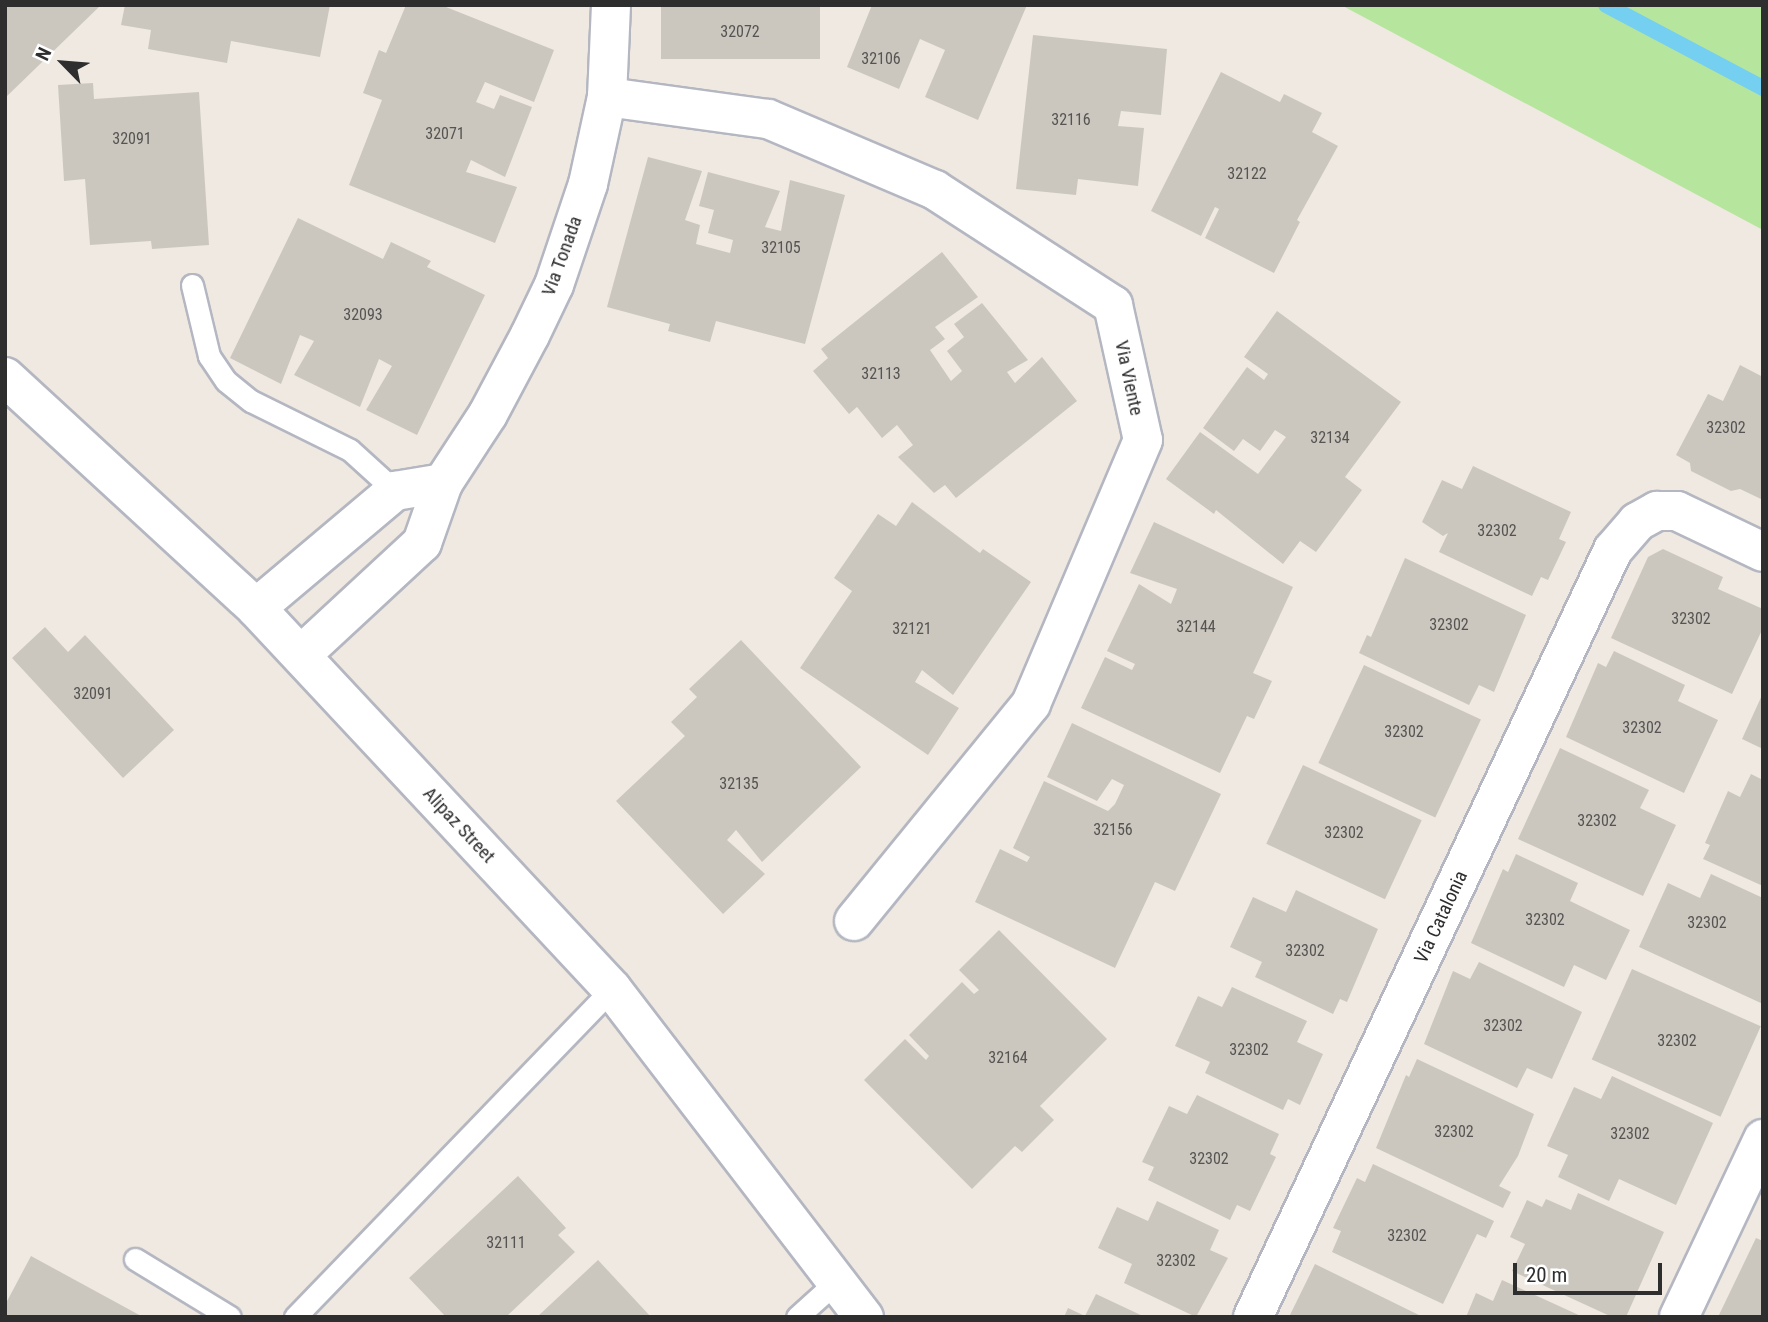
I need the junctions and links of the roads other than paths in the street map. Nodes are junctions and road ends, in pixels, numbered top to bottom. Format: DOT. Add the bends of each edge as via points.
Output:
graph roads {
  1 [pos="611,5"];
  2 [pos="607,97"];
  3 [pos="192,285"];
  4 [pos="5,376"];
  5 [pos="443,483"];
  6 [pos="394,491"];
  7 [pos="1763,552"];
  8 [pos="256,608"];
  9 [pos="301,655"];
  10 [pos="854,921"];
  11 [pos="612,989"];
  12 [pos="1763,1139"];
  13 [pos="135,1259"];
  14 [pos="837,1282"];
  15 [pos="230,1317"];
  16 [pos="295,1317"];
  17 [pos="797,1317"];
  18 [pos="864,1317"];
  19 [pos="1253,1317"];
  20 [pos="1679,1317"];
  1 -- 2 [label="street, Via Tonada"];
  2 -- 5 [label="street, Via Tonada" via="587,184 554,285 488,414"];
  2 -- 10 [label="street, Via Viente" via="768,119 935,190 1113,305 1143,440 1031,704"];
  3 -- 6 [label="lane" via="209,356 226,381 251,401 350,450"];
  4 -- 8 [label="street, Alipaz Street"];
  5 -- 6 [label="street"];
  5 -- 9 [label="street, Via Tonada" via="422,543"];
  6 -- 8 [label="street"];
  7 -- 19 [label="street, Via Catalonia" via="1677,511 1657,511 1637,522 1613,550"];
  8 -- 9 [label="street, Alipaz Street"];
  9 -- 11 [label="street, Alipaz Street"];
  11 -- 14 [label="street, Alipaz Street"];
  11 -- 16 [label="lane"];
  12 -- 20 [label="street"];
  13 -- 15 [label="lane"];
  14 -- 17 [label="lane"];
  14 -- 18 [label="street, Alipaz Street"];
}
